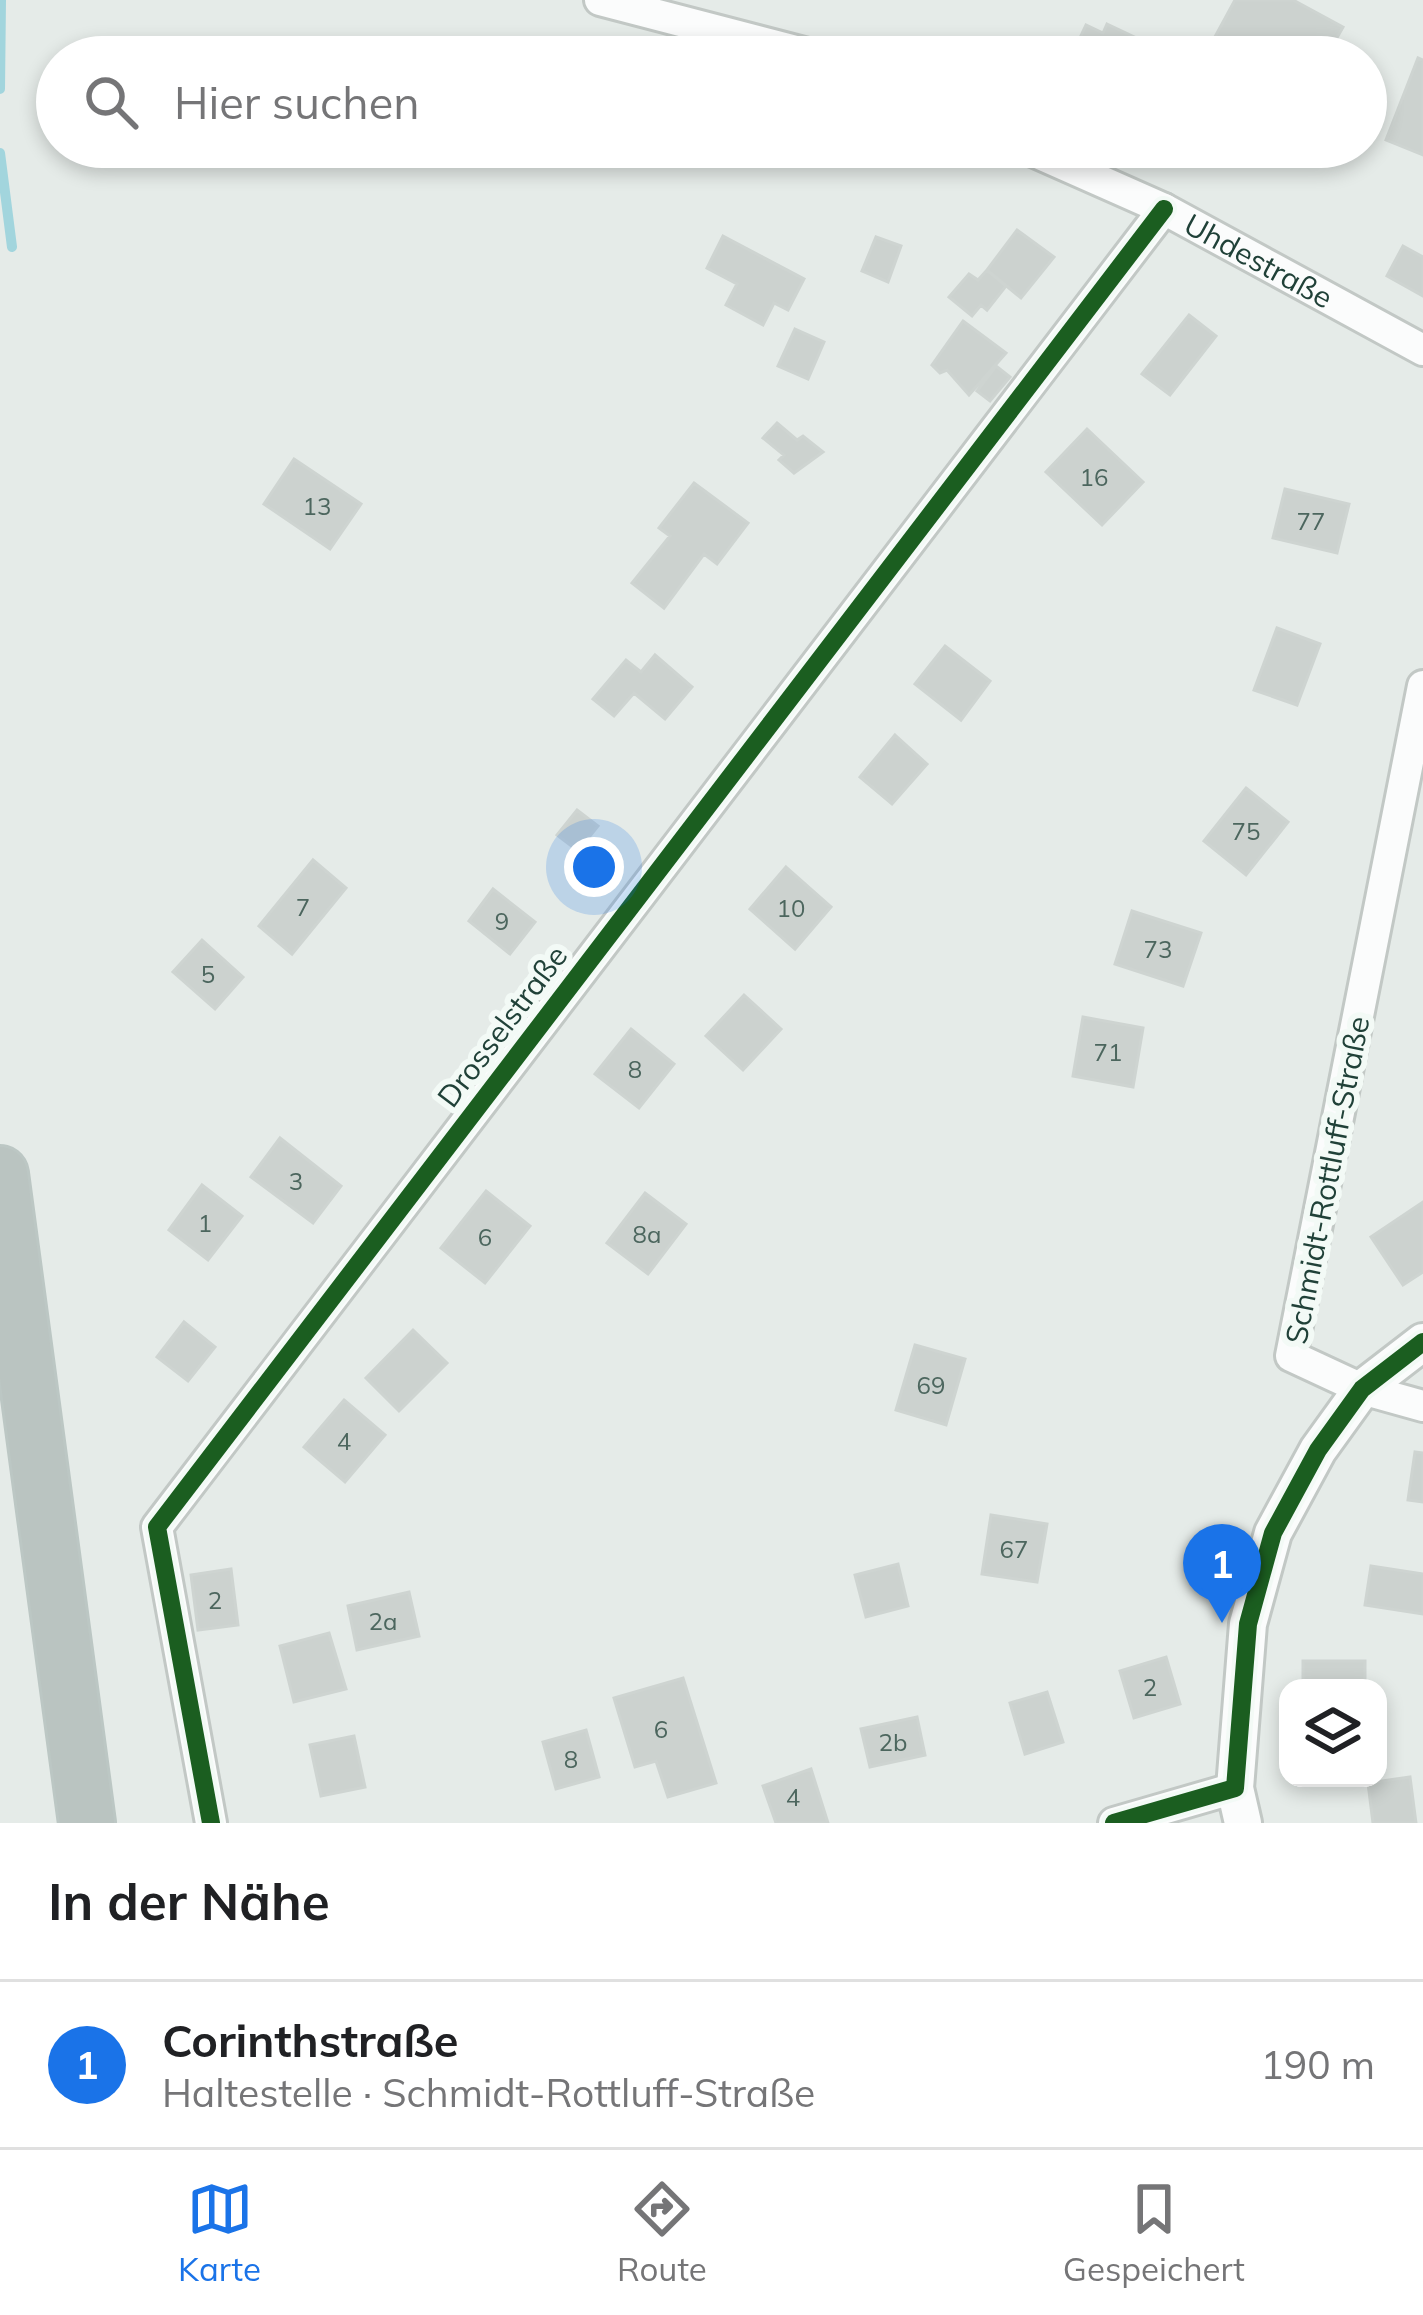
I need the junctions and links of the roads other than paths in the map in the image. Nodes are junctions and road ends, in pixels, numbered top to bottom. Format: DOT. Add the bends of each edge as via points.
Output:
graph roads {
  1 [pos="600,0"];
  2 [pos="738,36"];
  3 [pos="1071,168"];
  4 [pos="1164,209"];
  5 [pos="1423,350"];
  6 [pos="1423,686"];
  7 [pos="0,1174"];
  8 [pos="1423,1342"];
  9 [pos="1362,1389"];
  10 [pos="1423,1406"];
  11 [pos="1239,1806"];
  12 [pos="87,1823"];
  13 [pos="211,1823"];
  14 [pos="1114,1823"];
  1 -- 2 [label="street"];
  3 -- 4 [label="street, Uhdestraße"];
  4 -- 5 [label="street, Uhdestraße"];
  4 -- 13 [label="street, Drosselstraße" via="157,1527"];
  6 -- 9 [label="street, Schmidt-Rottluff-Straße" via="1291,1357"];
  7 -- 12 [label="highway"];
  8 -- 9 [label="street"];
  9 -- 10 [label="street"];
  9 -- 11 [label="street" via="1273,1533 1248,1624"];
  11 -- 14 [label="street"];
}
